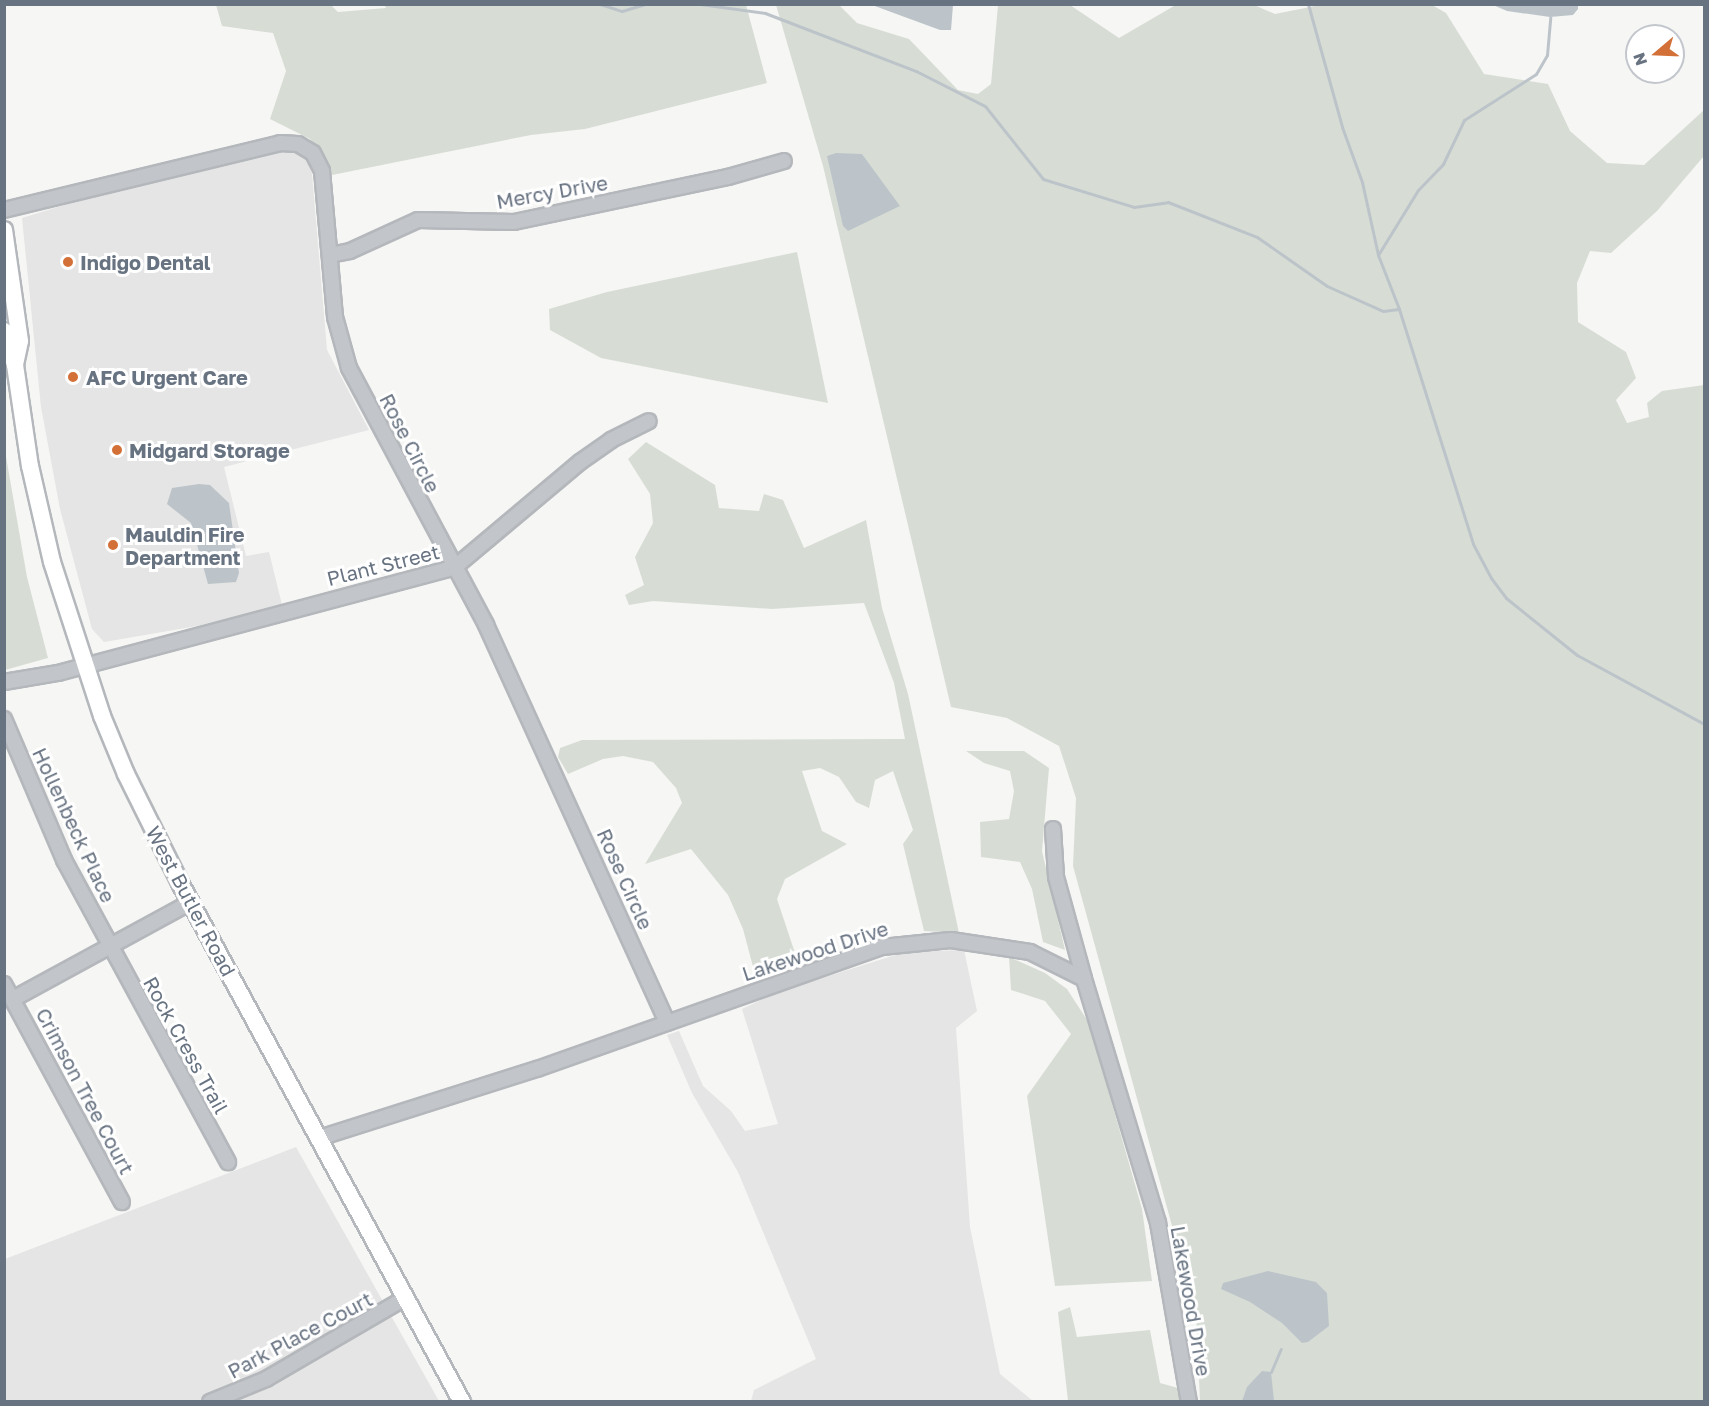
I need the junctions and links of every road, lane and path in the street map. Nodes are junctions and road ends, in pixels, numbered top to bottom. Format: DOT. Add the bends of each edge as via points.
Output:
graph roads {
  1 [pos="784,160"];
  2 [pos="4,210"];
  3 [pos="4,230"];
  4 [pos="330,255"];
  5 [pos="4,331"];
  6 [pos="15,365"];
  7 [pos="649,421"];
  8 [pos="455,567"];
  9 [pos="85,666"];
  10 [pos="4,682"];
  11 [pos="4,719"];
  12 [pos="1053,829"];
  13 [pos="191,902"];
  14 [pos="110,946"];
  15 [pos="1084,979"];
  16 [pos="4,984"];
  17 [pos="13,999"];
  18 [pos="667,1023"];
  19 [pos="318,1138"];
  20 [pos="228,1162"];
  21 [pos="122,1202"];
  22 [pos="405,1298"];
  23 [pos="210,1401"];
  24 [pos="462,1401"];
  25 [pos="1189,1401"];
  1 -- 4 [label="street, Mercy Drive" via="728,177 514,222 418,220 350,251"];
  2 -- 4 [label="street, Rose Circle" via="288,142 309,149 320,166"];
  3 -- 6 [label="main road, West Butler Road" via="20,340"];
  4 -- 8 [label="street, Rose Circle" via="336,327 349,368"];
  5 -- 6 [label="main road, West Butler Road"];
  6 -- 9 [label="main road, West Butler Road" via="42,523"];
  7 -- 8 [label="street, Plant Street" via="611,440 580,462"];
  8 -- 9 [label="street, Plant Street"];
  8 -- 18 [label="street, Rose Circle" via="563,789"];
  9 -- 10 [label="street, Plant Street"];
  9 -- 13 [label="main road, West Butler Road" via="126,774"];
  11 -- 14 [label="street, Hollenbeck Place" via="64,860"];
  12 -- 15 [label="street" via="1056,877"];
  13 -- 14 [label="street"];
  13 -- 19 [label="main road, West Butler Road"];
  14 -- 17 [label="street"];
  14 -- 20 [label="street, Rock Cress Trail"];
  15 -- 18 [label="street, Lakewood Drive" via="1030,952 1001,945 908,942 845,959"];
  15 -- 25 [label="street, Lakewood Drive" via="1158,1223"];
  16 -- 17 [label="street, Crimson Tree Court"];
  17 -- 21 [label="street, Crimson Tree Court"];
  18 -- 19 [label="street, Lakewood Drive" via="537,1069"];
  19 -- 22 [label="main road, West Butler Road"];
  22 -- 23 [label="street, Park Place Court" via="266,1378"];
  22 -- 24 [label="main road, West Butler Road"];
}
